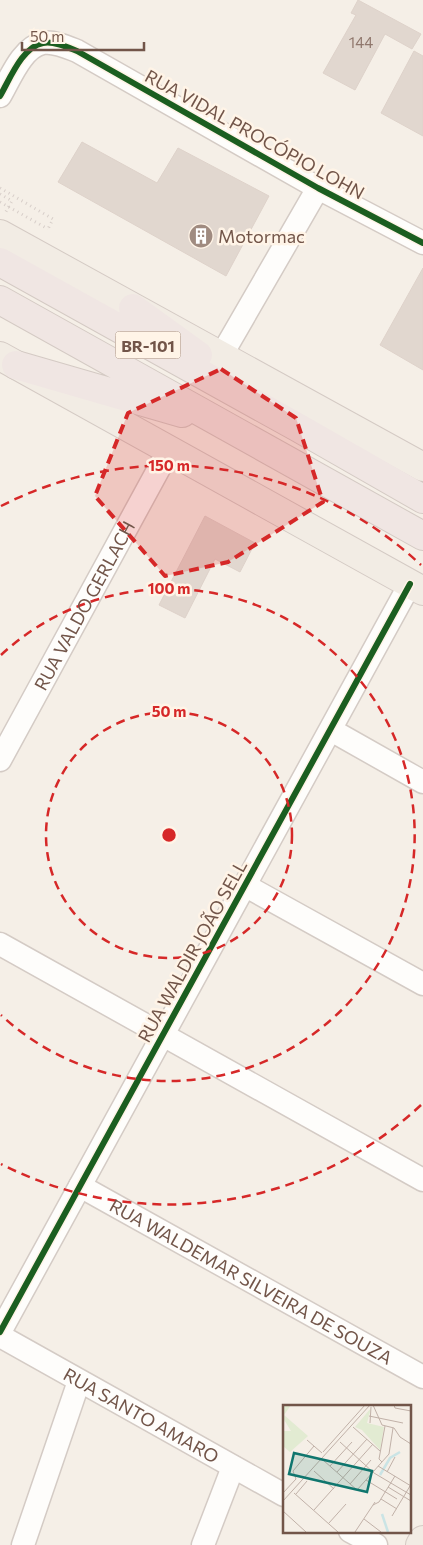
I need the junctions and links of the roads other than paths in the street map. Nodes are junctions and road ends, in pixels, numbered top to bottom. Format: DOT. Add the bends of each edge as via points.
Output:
graph roads {
  1 [pos="0,96"];
  2 [pos="318,188"];
  3 [pos="0,234"];
  4 [pos="423,243"];
  5 [pos="0,262"];
  6 [pos="0,300"];
  7 [pos="133,308"];
  8 [pos="221,356"];
  9 [pos="8,360"];
  10 [pos="220,423"];
  11 [pos="297,427"];
  12 [pos="169,450"];
  13 [pos="423,467"];
  14 [pos="423,500"];
  15 [pos="423,536"];
  16 [pos="417,588"];
  17 [pos="331,730"];
  18 [pos="0,760"];
  19 [pos="423,782"];
  20 [pos="246,886"];
  21 [pos="0,944"];
  22 [pos="423,984"];
  23 [pos="164,1035"];
  24 [pos="423,1180"];
  25 [pos="80,1186"];
  26 [pos="0,1334"];
  27 [pos="423,1377"];
  28 [pos="79,1381"];
  29 [pos="233,1467"];
  30 [pos="283,1494"];
  31 [pos="352,1532"];
  32 [pos="423,1540"];
  33 [pos="23,1545"];
  34 [pos="203,1545"];
  35 [pos="376,1545"];
  36 [pos="420,1545"];
  1 -- 2 [label="street, RUA VIDAL PROCÓPIO LOHN" via="22,57 32,47 44,42 60,45 77,51"];
  2 -- 4 [label="street, RUA VIDAL PROCÓPIO LOHN"];
  2 -- 8 [label="street"];
  3 -- 7 [label="main road"];
  5 -- 11 [label="highway, BR-101"];
  6 -- 10 [label="highway, BR-101"];
  7 -- 8 [label="main road"];
  7 -- 11 [label="highway"];
  8 -- 13 [label="main road"];
  9 -- 10 [label="highway" via="153,406"];
  9 -- 12 [label="main road"];
  10 -- 15 [label="highway, BR-101"];
  11 -- 14 [label="highway, BR-101"];
  12 -- 16 [label="main road"];
  12 -- 18 [label="street, RUA VALDO GERLACH"];
  16 -- 17 [label="street, RUA WALDIR JOÃO SELL"];
  17 -- 19 [label="street"];
  17 -- 20 [label="street, RUA WALDIR JOÃO SELL"];
  20 -- 22 [label="street"];
  20 -- 23 [label="street, RUA WALDIR JOÃO SELL"];
  21 -- 23 [label="street"];
  23 -- 24 [label="street"];
  23 -- 25 [label="street, RUA WALDIR JOÃO SELL"];
  25 -- 26 [label="street, RUA WALDIR JOÃO SELL"];
  25 -- 27 [label="street, RUA WALDEMAR SILVEIRA DE SOUZA"];
  26 -- 28 [label="street, RUA SANTO AMARO"];
  28 -- 29 [label="street, RUA SANTO AMARO"];
  28 -- 33 [label="street"];
  29 -- 30 [label="street, RUA SANTO AMARO"];
  29 -- 34 [label="street"];
  31 -- 35 [label="street"];
  32 -- 36 [label="main road"];
}
